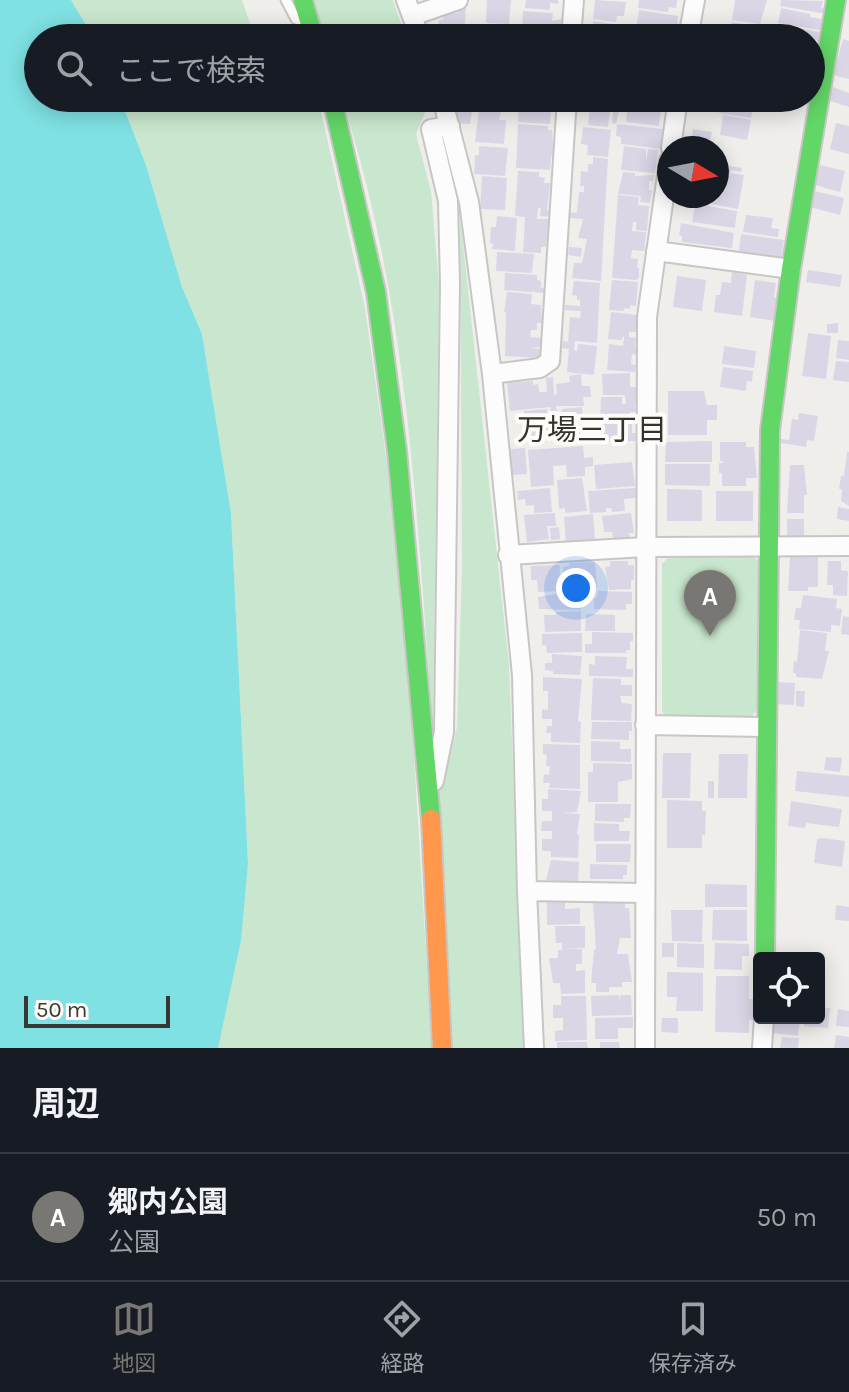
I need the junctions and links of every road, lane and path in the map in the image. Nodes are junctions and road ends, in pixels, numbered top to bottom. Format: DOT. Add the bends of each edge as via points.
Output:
graph roads {
  1 [pos="286,0"];
  2 [pos="303,0"];
  3 [pos="458,0"];
  4 [pos="574,0"];
  5 [pos="695,0"];
  6 [pos="836,0"];
  7 [pos="409,8"];
  8 [pos="303,24"];
  9 [pos="310,24"];
  10 [pos="572,24"];
  11 [pos="691,24"];
  12 [pos="825,66"];
  13 [pos="335,112"];
  14 [pos="446,112"];
  15 [pos="566,112"];
  16 [pos="676,112"];
  17 [pos="817,112"];
  18 [pos="450,126"];
  19 [pos="673,136"];
  20 [pos="662,208"];
  21 [pos="656,251"];
  22 [pos="791,269"];
  23 [pos="492,374"];
  24 [pos="849,546"];
  25 [pos="645,547"];
  26 [pos="769,547"];
  27 [pos="508,555"];
  28 [pos="645,725"];
  29 [pos="767,727"];
  30 [pos="430,799"];
  31 [pos="527,891"];
  32 [pos="643,893"];
  33 [pos="765,952"];
  34 [pos="764,1024"];
  35 [pos="442,1048"];
  36 [pos="534,1048"];
  37 [pos="645,1048"];
  38 [pos="762,1048"];
  1 -- 8 [label="lane"];
  2 -- 9 [label="street"];
  3 -- 7 [label="street"];
  4 -- 10 [label="street"];
  5 -- 11 [label="street"];
  6 -- 12 [label="street"];
  13 -- 30 [label="street" via="376,292 397,451"];
  14 -- 18 [label="street"];
  15 -- 23 [label="street" via="550,361 540,368"];
  16 -- 19 [label="street"];
  17 -- 22 [label="street"];
  18 -- 23 [label="street" via="469,202"];
  18 -- 30 [label="street" via="431,129 448,201 450,300 444,732"];
  20 -- 21 [label="street"];
  21 -- 22 [label="street"];
  21 -- 25 [label="street" via="647,317"];
  22 -- 26 [label="street" via="770,430"];
  23 -- 27 [label="street"];
  24 -- 26 [label="street"];
  25 -- 26 [label="street"];
  25 -- 27 [label="street"];
  25 -- 28 [label="street"];
  26 -- 29 [label="street"];
  27 -- 31 [label="street" via="522,675"];
  28 -- 29 [label="street"];
  28 -- 32 [label="street"];
  29 -- 33 [label="street"];
  30 -- 35 [label="street"];
  31 -- 32 [label="street"];
  31 -- 36 [label="street"];
  32 -- 37 [label="street"];
  34 -- 38 [label="street"];
}
